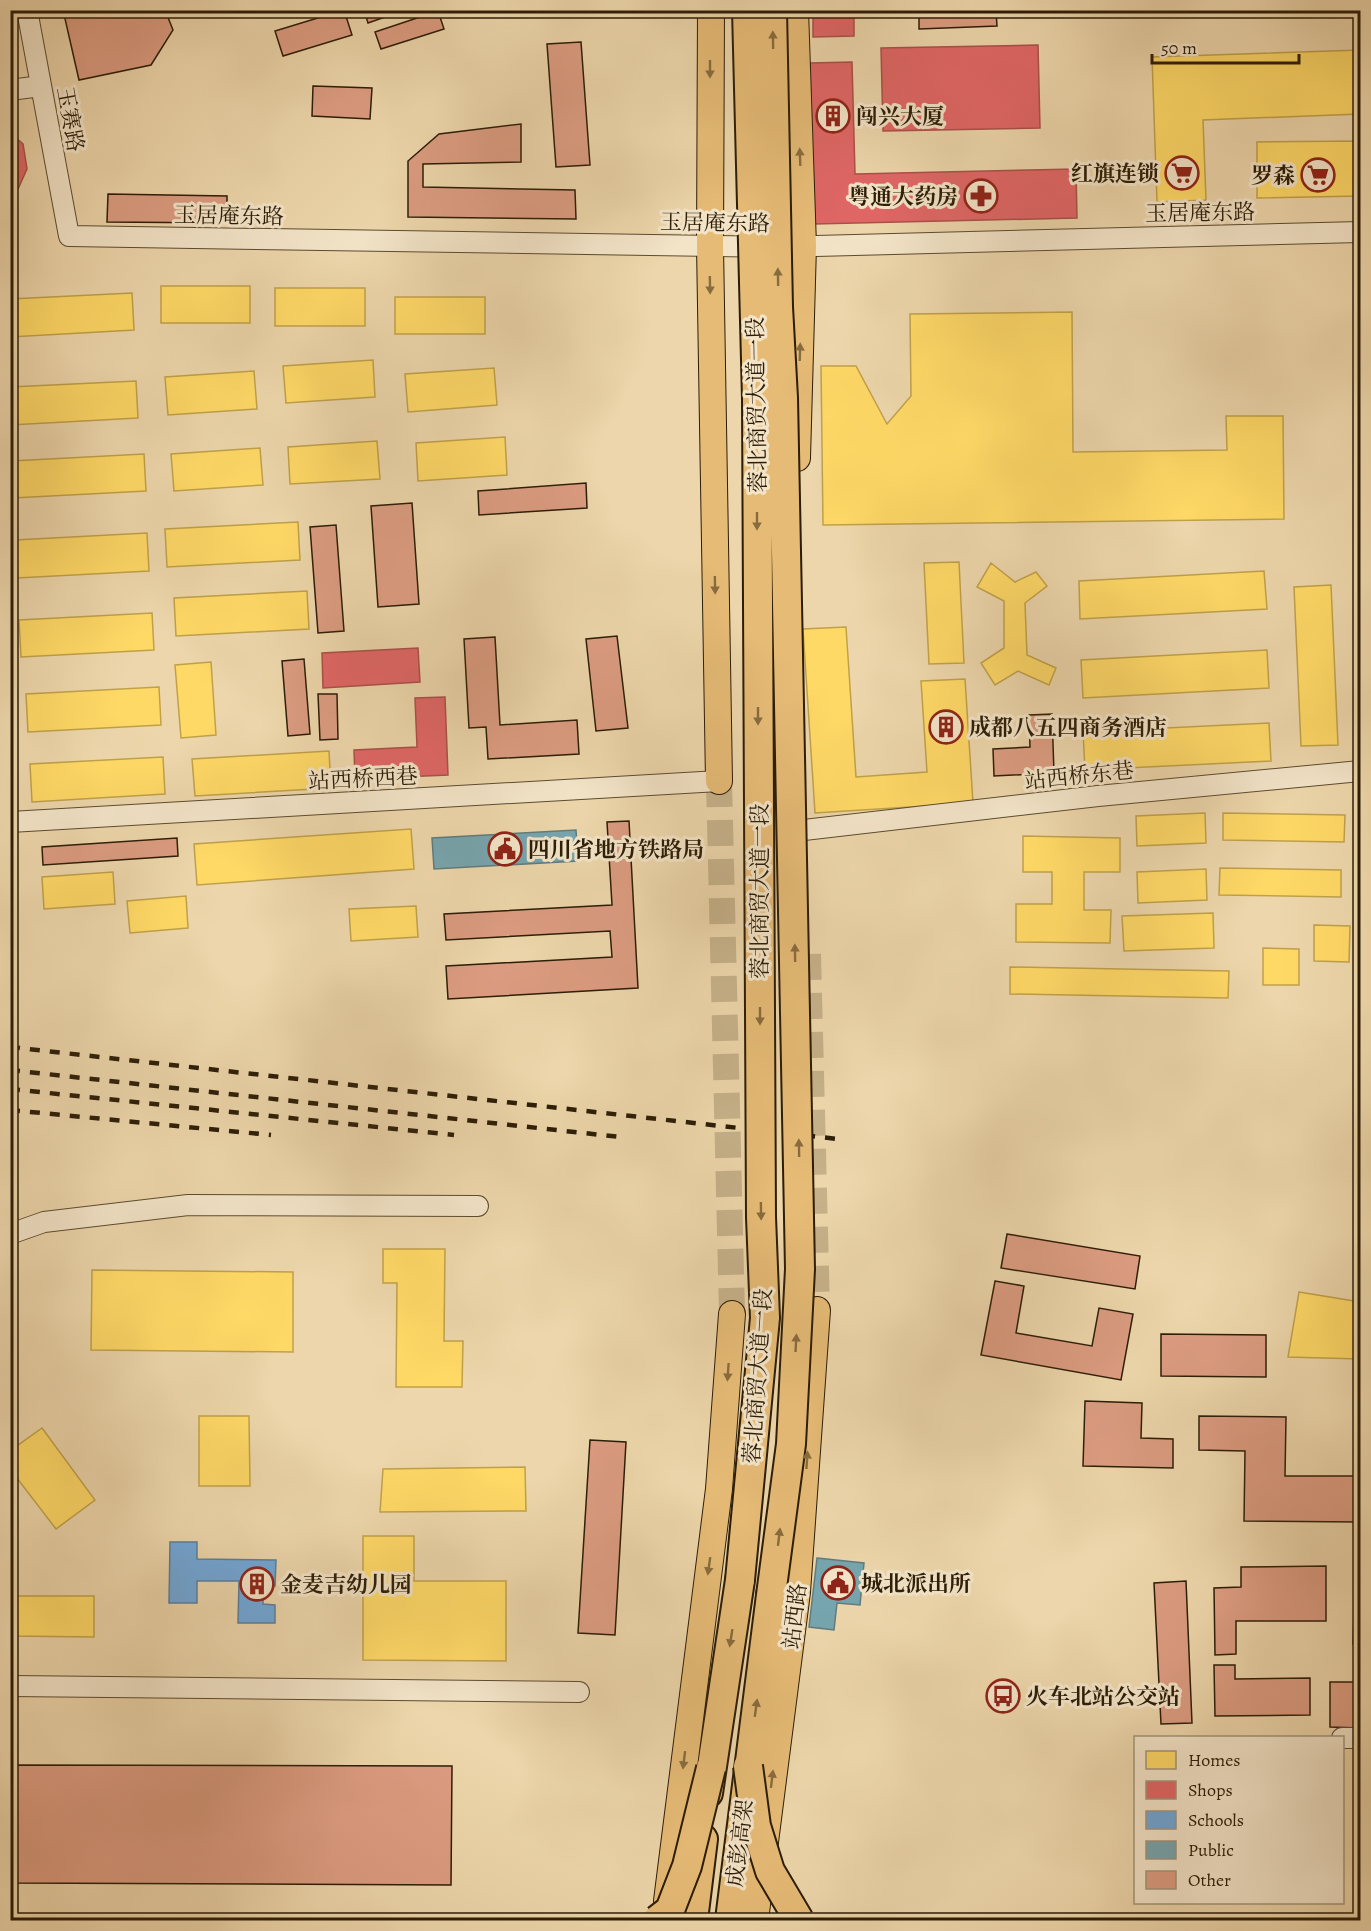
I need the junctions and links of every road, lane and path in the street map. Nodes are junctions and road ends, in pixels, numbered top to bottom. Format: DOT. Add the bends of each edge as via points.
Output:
graph roads {
  1 [pos="27,10"];
  2 [pos="711,10"];
  3 [pos="747,10"];
  4 [pos="772,10"];
  5 [pos="795,10"];
  6 [pos="41,86"];
  7 [pos="10,90"];
  8 [pos="1360,232"];
  9 [pos="69,236"];
  10 [pos="710,246"];
  11 [pos="790,247"];
  12 [pos="1360,771"];
  13 [pos="718,782"];
  14 [pos="10,822"];
  15 [pos="804,830"];
  16 [pos="478,1206"];
  17 [pos="10,1234"];
  18 [pos="817,1310"];
  19 [pos="732,1314"];
  20 [pos="10,1686"];
  21 [pos="579,1692"];
  22 [pos="1344,1738"];
  23 [pos="1360,1738"];
  24 [pos="748,1766"];
  25 [pos="711,1768"];
  26 [pos="657,1920"];
  27 [pos="664,1920"];
  28 [pos="693,1920"];
  29 [pos="730,1920"];
  30 [pos="755,1920"];
  31 [pos="799,1920"];
  1 -- 6 [label="street, 玉赛路"];
  2 -- 10 [label="main road, 蓉北商贸大道一段, one-way"];
  3 -- 25 [label="highway, 蓉北商贸大道一段, one-way, bridge" via="757,399 761,1216 765,1318 740,1580"];
  11 -- 4 [label="highway, 蓉北商贸大道一段, one-way, bridge"];
  11 -- 5 [label="main road, 蓉北商贸大道一段, one-way"];
  6 -- 7 [label="street"];
  6 -- 9 [label="street, 玉赛路"];
  8 -- 11 [label="street, 玉居庵东路"];
  9 -- 10 [label="street, 玉居庵东路"];
  10 -- 11 [label="street, 玉居庵东路"];
  10 -- 13 [label="main road, 蓉北商贸大道一段, one-way"];
  15 -- 11 [label="main road, 蓉北商贸大道一段, one-way"];
  24 -- 11 [label="highway, 蓉北商贸大道一段, one-way, bridge" via="791,1444 800,1269 783,410"];
  12 -- 15 [label="street, 站西桥东巷"];
  13 -- 14 [label="street, 站西桥西巷"];
  16 -- 17 [label="street" via="188,1205 44,1222"];
  30 -- 18 [label="main road, 站西路, one-way" via="797,1592"];
  19 -- 27 [label="main road, one-way" via="719,1489"];
  20 -- 21 [label="street"];
  22 -- 23 [label="street"];
  24 -- 29 [label="highway, 成彭高架, bridge"];
  24 -- 31 [label="highway, bridge" via="756,1826 770,1871"];
  25 -- 26 [label="highway, bridge" via="687,1866 670,1910"];
  25 -- 28 [label="highway, 成彭高架, bridge"];
}
